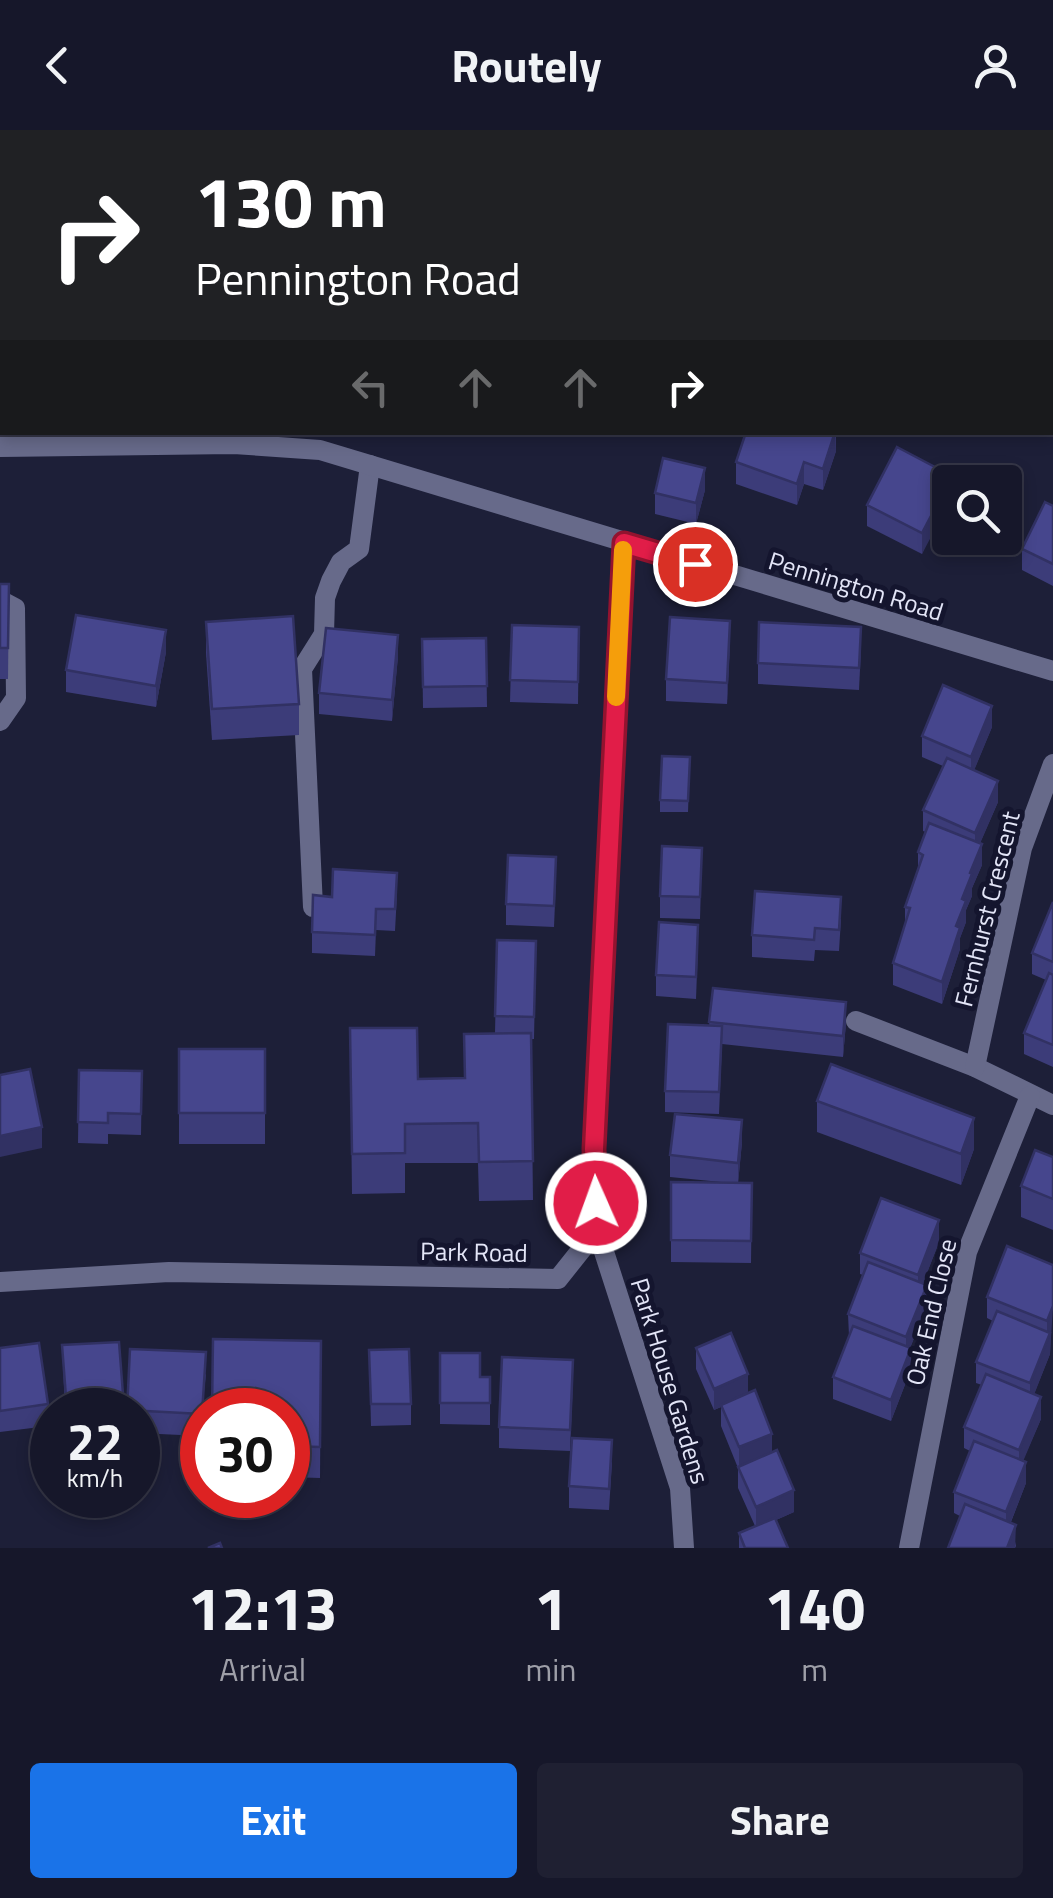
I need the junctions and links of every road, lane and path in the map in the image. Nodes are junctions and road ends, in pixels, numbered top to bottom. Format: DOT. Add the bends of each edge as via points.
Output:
graph roads {
  1 [pos="0,447"];
  2 [pos="370,465"];
  3 [pos="624,543"];
  4 [pos="0,600"];
  5 [pos="1053,671"];
  6 [pos="0,721"];
  7 [pos="1053,764"];
  8 [pos="313,907"];
  9 [pos="856,1020"];
  10 [pos="975,1067"];
  11 [pos="1030,1096"];
  12 [pos="1053,1105"];
  13 [pos="597,1230"];
  14 [pos="0,1282"];
  15 [pos="684,1548"];
  16 [pos="909,1548"];
  1 -- 2 [label="street, Pennington Road" via="234,444 320,450"];
  2 -- 3 [label="street, Pennington Road"];
  2 -- 8 [label="street" via="359,549 331,581 324,634 302,669"];
  3 -- 5 [label="street, Pennington Road"];
  3 -- 13 [label="street" via="594,1130"];
  4 -- 6 [label="street" via="16,608 16,698"];
  7 -- 10 [label="street, Fernhurst Crescent" via="1022,848"];
  9 -- 10 [label="street"];
  10 -- 11 [label="street"];
  11 -- 12 [label="street"];
  11 -- 16 [label="street, Oak End Close" via="966,1252"];
  13 -- 14 [label="street, Park Road" via="558,1279 169,1272"];
  13 -- 15 [label="street, Park House Gardens" via="680,1488"];
}
